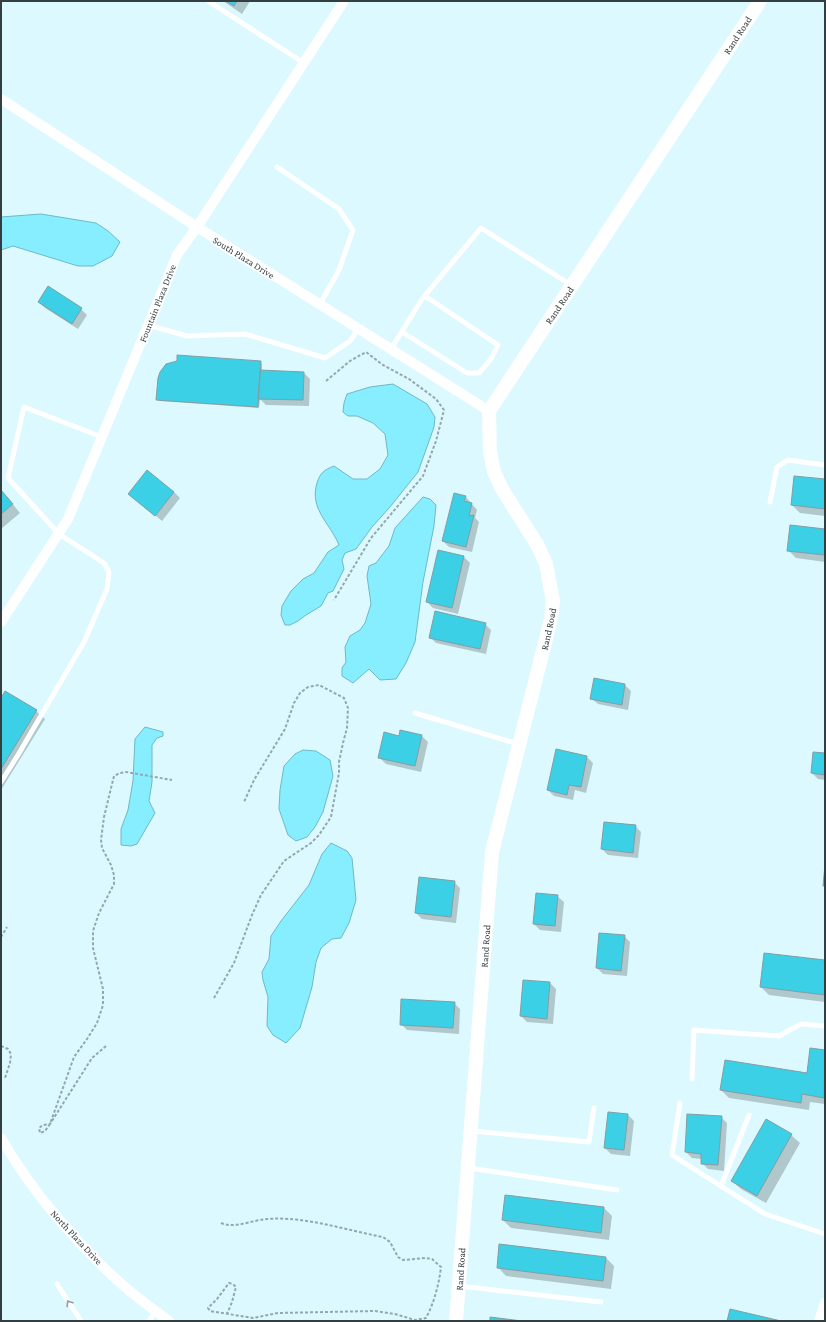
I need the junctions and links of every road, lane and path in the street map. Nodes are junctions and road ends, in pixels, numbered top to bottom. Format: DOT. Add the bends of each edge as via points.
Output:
graph roads {
  1 [pos="208,1"];
  2 [pos="344,1"];
  3 [pos="760,1"];
  4 [pos="304,63"];
  5 [pos="1,99"];
  6 [pos="277,167"];
  7 [pos="197,227"];
  8 [pos="572,286"];
  9 [pos="425,296"];
  10 [pos="320,304"];
  11 [pos="148,324"];
  12 [pos="358,329"];
  13 [pos="402,332"];
  14 [pos="391,349"];
  15 [pos="326,381"];
  16 [pos="489,411"];
  17 [pos="102,437"];
  18 [pos="825,465"];
  19 [pos="770,502"];
  20 [pos="59,534"];
  21 [pos="334,600"];
  22 [pos="1,622"];
  23 [pos="415,713"];
  24 [pos="519,745"];
  25 [pos="172,780"];
  26 [pos="1,782"];
  27 [pos="244,802"];
  28 [pos="7,927"];
  29 [pos="1,937"];
  30 [pos="214,998"];
  31 [pos="825,1026"];
  32 [pos="1,1046"];
  33 [pos="106,1046"];
  34 [pos="4,1078"];
  35 [pos="692,1079"];
  36 [pos="680,1103"];
  37 [pos="594,1108"];
  38 [pos="749,1115"];
  39 [pos="50,1124"];
  40 [pos="471,1130"];
  41 [pos="1,1138"];
  42 [pos="468,1168"];
  43 [pos="721,1186"];
  44 [pos="617,1190"];
  45 [pos="221,1223"];
  46 [pos="825,1234"];
  47 [pos="57,1284"];
  48 [pos="458,1286"];
  49 [pos="601,1302"];
  50 [pos="825,1303"];
  51 [pos="156,1311"];
  52 [pos="227,1314"];
  53 [pos="81,1321"];
  54 [pos="149,1321"];
  55 [pos="168,1321"];
  56 [pos="456,1321"];
  57 [pos="819,1321"];
  1 -- 4 [label="lane"];
  2 -- 4 [label="street, Fountain Plaza Drive"];
  3 -- 8 [label="street, Rand Road"];
  4 -- 7 [label="street, Fountain Plaza Drive"];
  5 -- 7 [label="street, South Plaza Drive"];
  6 -- 10 [label="lane" via="339,209 353,230 339,270"];
  7 -- 10 [label="street, South Plaza Drive"];
  7 -- 11 [label="street, Fountain Plaza Drive" via="176,255"];
  8 -- 9 [label="lane" via="481,228"];
  8 -- 16 [label="street, Rand Road"];
  9 -- 13 [label="lane"];
  9 -- 13 [label="lane" via="498,345 491,359 479,373 467,373"];
  10 -- 12 [label="street, South Plaza Drive"];
  11 -- 12 [label="lane" via="187,336 245,334 325,358 350,341"];
  11 -- 17 [label="street, Fountain Plaza Drive"];
  12 -- 14 [label="street, South Plaza Drive"];
  13 -- 14 [label="lane"];
  14 -- 16 [label="street, South Plaza Drive"];
  15 -- 21 [label="path" via="350,361 366,352 383,365 410,379 436,399 444,410 423,476 371,538"];
  16 -- 24 [label="street, Rand Road" via="490,451 494,472 502,490 538,546 546,564 553,601 551,619"];
  17 -- 20 [label="street, Fountain Plaza Drive" via="68,519"];
  17 -- 20 [label="lane" via="24,407 8,478"];
  18 -- 19 [label="lane" via="788,460 777,467"];
  20 -- 22 [label="street, Fountain Plaza Drive"];
  20 -- 26 [label="lane" via="104,563 109,572 107,589 84,642"];
  23 -- 24 [label="lane"];
  24 -- 40 [label="street, Rand Road" via="492,852"];
  25 -- 39 [label="path" via="132,773 114,776 101,840 114,875 114,884 93,931 93,948 103,1005 96,1023 74,1057"];
  27 -- 30 [label="path" via="254,780 285,729 300,693 308,687 318,686 344,698 348,708 347,728 331,817 311,843 284,861 261,895 234,963"];
  28 -- 29 [label="path"];
  31 -- 35 [label="lane" via="801,1024 780,1036 694,1030"];
  32 -- 34 [label="path" via="8,1049 11,1054"];
  33 -- 39 [label="path" via="92,1058"];
  36 -- 43 [label="lane" via="672,1155"];
  37 -- 40 [label="lane" via="589,1142"];
  38 -- 43 [label="lane"];
  39 -- 39 [label="path" via="39,1128 40,1133 46,1132"];
  40 -- 42 [label="street, Rand Road"];
  41 -- 51 [label="street, North Plaza Drive" via="50,1209 125,1287"];
  42 -- 44 [label="lane"];
  42 -- 48 [label="street, Rand Road"];
  43 -- 46 [label="lane" via="766,1214"];
  45 -- 52 [label="path" via="227,1226 278,1218 307,1221 383,1237 390,1242 398,1257 403,1260 432,1259 441,1267 426,1318 415,1320 375,1311 278,1312 252,1318"];
  53 -- 47 [label="lane, one-way"];
  48 -- 49 [label="lane"];
  48 -- 56 [label="street, Rand Road"];
  50 -- 57 [label="street"];
  51 -- 54 [label="lane"];
  51 -- 55 [label="street, North Plaza Drive"];
  52 -- 52 [label="path" via="210,1311 208,1308 229,1283 236,1287"];
}
